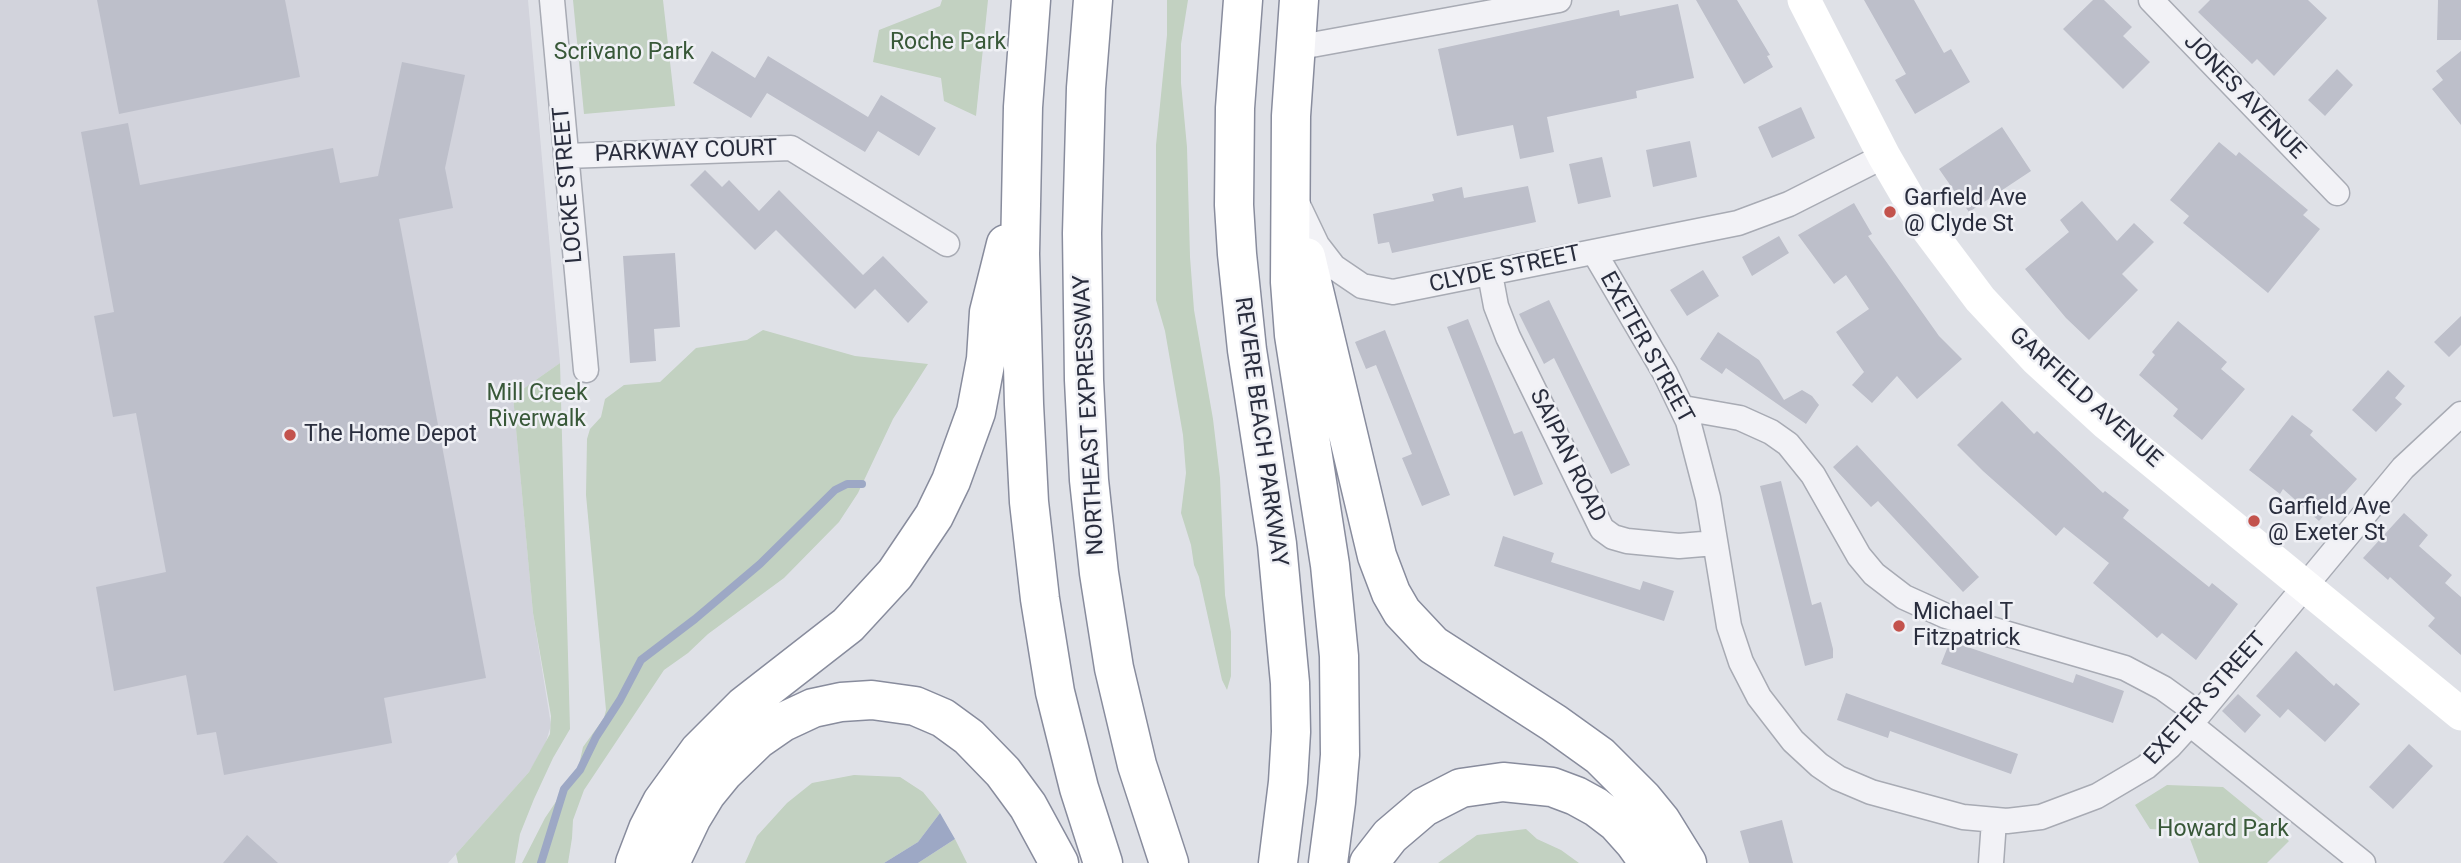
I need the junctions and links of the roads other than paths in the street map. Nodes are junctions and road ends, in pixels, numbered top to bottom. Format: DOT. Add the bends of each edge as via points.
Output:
graph roads {
  1 [pos="552,0"];
  2 [pos="1031,0"];
  3 [pos="1093,0"];
  4 [pos="1243,0"];
  5 [pos="1299,0"];
  6 [pos="1559,0"];
  7 [pos="1804,0"];
  8 [pos="2151,0"];
  9 [pos="1295,48"];
  10 [pos="566,156"];
  11 [pos="1884,156"];
  12 [pos="1022,178"];
  13 [pos="1290,186"];
  14 [pos="2337,193"];
  15 [pos="947,244"];
  16 [pos="1594,252"];
  17 [pos="1490,274"];
  18 [pos="586,370"];
  19 [pos="1683,408"];
  20 [pos="2461,414"];
  21 [pos="1715,543"];
  22 [pos="2305,586"];
  23 [pos="2461,714"];
  24 [pos="2194,719"];
  25 [pos="1994,821"];
  26 [pos="635,863"];
  27 [pos="670,863"];
  28 [pos="1059,863"];
  29 [pos="1103,863"];
  30 [pos="1169,863"];
  31 [pos="1278,863"];
  32 [pos="1328,863"];
  33 [pos="1369,863"];
  34 [pos="1649,863"];
  35 [pos="1687,863"];
  36 [pos="1991,863"];
  37 [pos="2363,863"];
  1 -- 10 [label="street, LOCKE STREET"];
  2 -- 12 [label="highway"];
  3 -- 30 [label="highway, NORTHEAST EXPRESSWAY" via="1082,233 1090,492 1114,668 1137,765"];
  4 -- 31 [label="highway, REVERE BEACH PARKWAY" via="1235,108 1237,254 1277,544 1290,684 1288,782"];
  5 -- 9 [label="highway, REVERE BEACH PARKWAY"];
  6 -- 9 [label="street"];
  7 -- 11 [label="main road, GARFIELD AVENUE"];
  8 -- 14 [label="street, JONES AVENUE"];
  9 -- 13 [label="highway, REVERE BEACH PARKWAY"];
  10 -- 15 [label="street, PARKWAY COURT" via="791,148"];
  10 -- 18 [label="street, LOCKE STREET"];
  11 -- 16 [label="street, CLYDE STREET" via="1756,218"];
  11 -- 22 [label="main road, GARFIELD AVENUE" via="1923,223 1980,299 2036,359 2107,424"];
  12 -- 26 [label="highway" via="989,312 976,412 934,516 895,574 848,625 744,706 699,751 662,802"];
  12 -- 29 [label="highway" via="1020,302 1035,562 1055,692"];
  13 -- 17 [label="street, CLYDE STREET" via="1325,257 1362,286 1406,291"];
  13 -- 32 [label="highway, REVERE BEACH PARKWAY" via="1294,335 1330,565 1339,656 1339,755"];
  13 -- 35 [label="highway" via="1377,556 1402,612 1433,645 1600,756 1661,821"];
  16 -- 17 [label="street, CLYDE STREET"];
  16 -- 19 [label="street, EXETER STREET"];
  17 -- 21 [label="street, SAIPAN ROAD" via="1508,337 1602,529 1627,541 1679,546"];
  19 -- 21 [label="street, EXETER STREET" via="1698,454"];
  19 -- 24 [label="street" via="1740,418 1788,444 1819,485 1859,556 1904,597 1946,616 2125,668 2163,688"];
  20 -- 22 [label="street, EXETER STREET" via="2403,468"];
  21 -- 25 [label="street, EXETER STREET" via="1726,611 1741,662 1759,697 1802,750 1859,788 1950,814"];
  22 -- 23 [label="main road, GARFIELD AVENUE"];
  22 -- 24 [label="street, EXETER STREET"];
  24 -- 25 [label="street, EXETER STREET" via="2146,767 2097,796 2041,817"];
  24 -- 37 [label="street"];
  25 -- 36 [label="street"];
  27 -- 28 [label="highway" via="706,794 757,740 813,708 872,700 915,706 943,718 969,737 1028,806"];
  33 -- 34 [label="highway" via="1390,836 1424,807 1461,788 1503,782 1552,787 1596,807 1626,832"];
}
